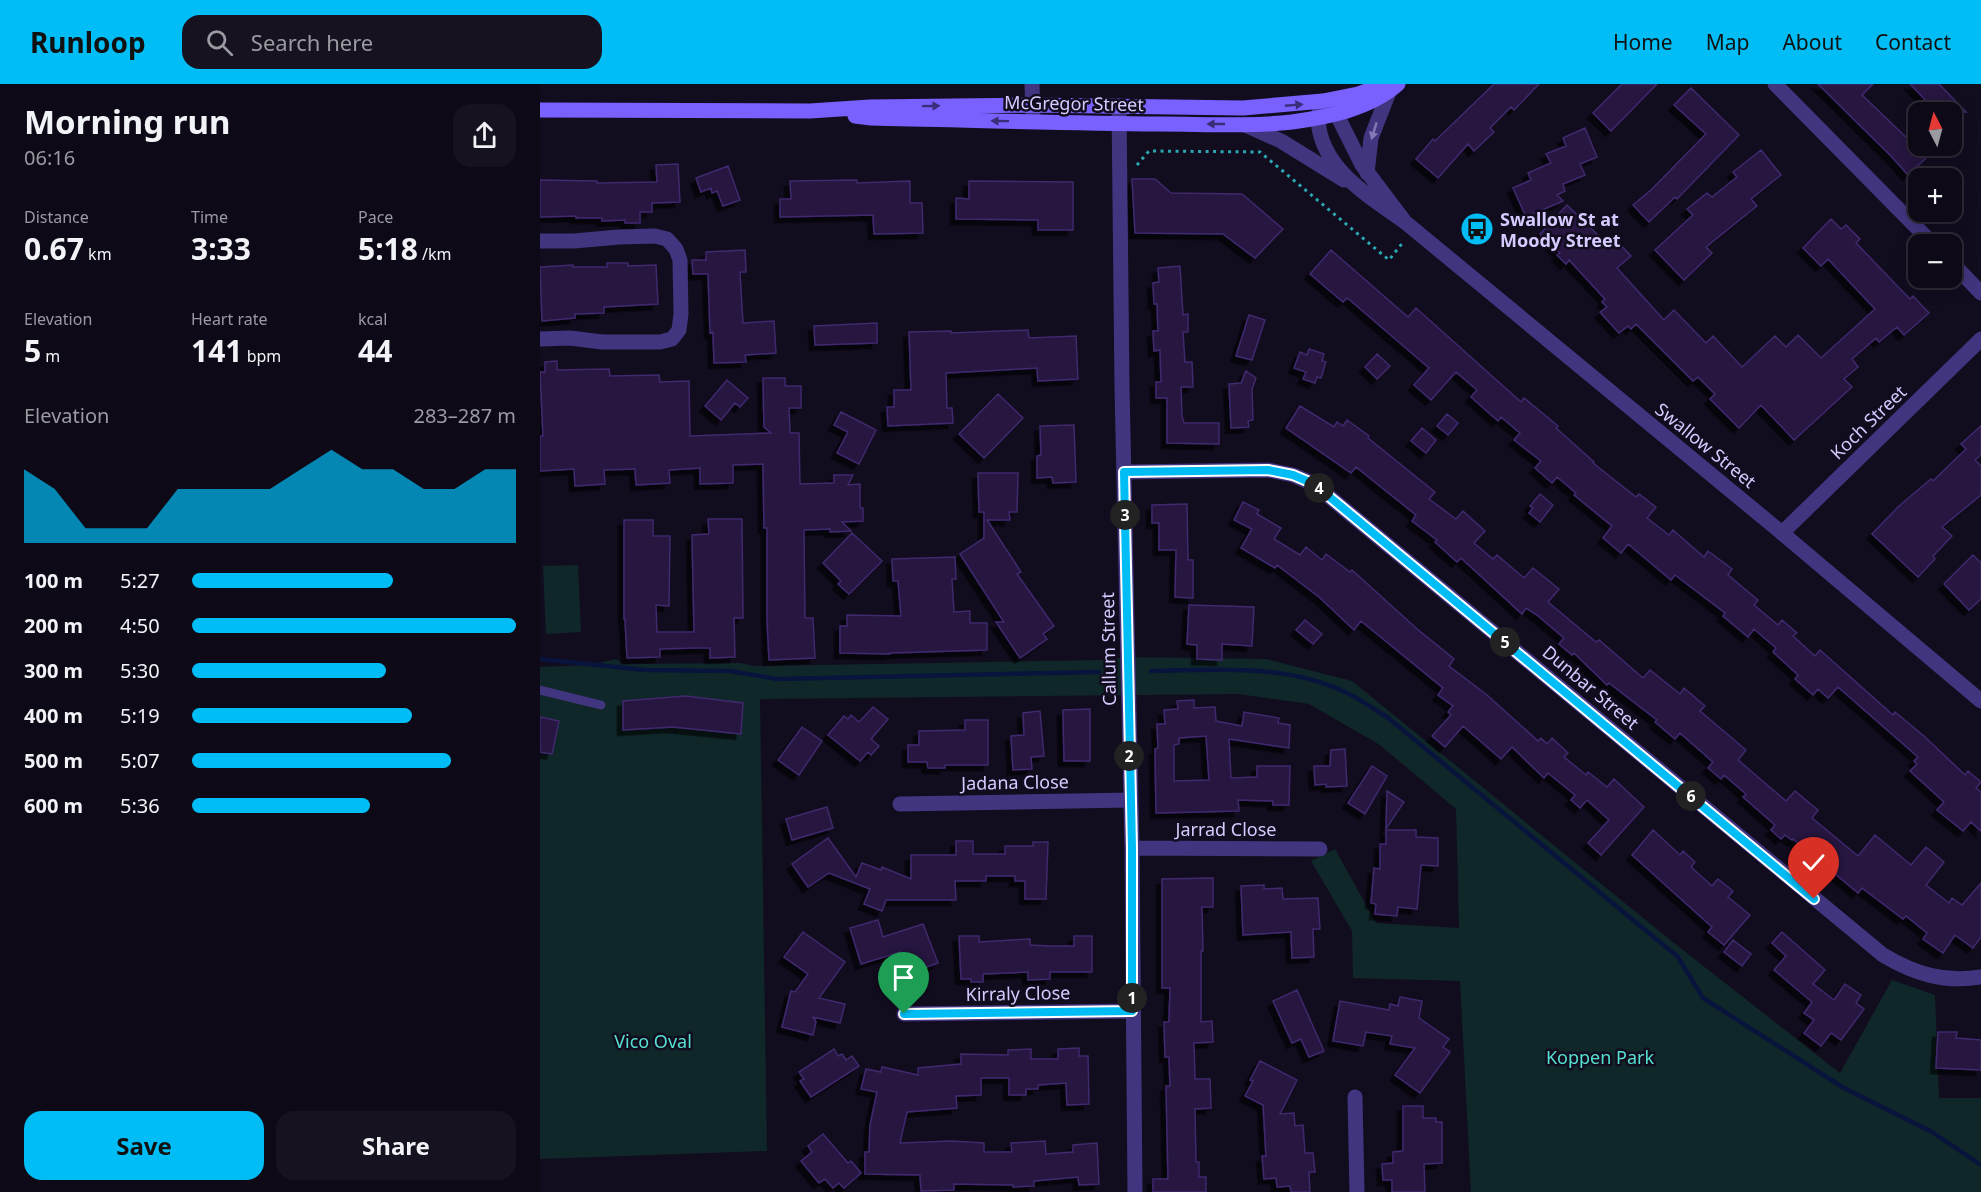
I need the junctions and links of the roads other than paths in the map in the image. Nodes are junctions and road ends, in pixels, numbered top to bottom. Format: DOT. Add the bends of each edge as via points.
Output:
graph roads {
  1 [pos="1032,84"];
  2 [pos="1775,84"];
  3 [pos="1391,87"];
  4 [pos="1323,101"];
  5 [pos="1032,105"];
  6 [pos="1119,106"];
  7 [pos="540,110"];
  8 [pos="810,111"];
  9 [pos="1336,113"];
  10 [pos="1318,117"];
  11 [pos="1033,121"];
  12 [pos="1119,123"];
  13 [pos="1242,124"];
  14 [pos="1368,173"];
  15 [pos="1359,190"];
  16 [pos="1409,226"];
  17 [pos="1924,234"];
  18 [pos="540,241"];
  19 [pos="1962,273"];
  20 [pos="1981,293"];
  21 [pos="540,339"];
  22 [pos="1981,339"];
  23 [pos="1124,472"];
  24 [pos="1782,533"];
  25 [pos="540,690"];
  26 [pos="1981,701"];
  27 [pos="601,705"];
  28 [pos="1130,800"];
  29 [pos="900,804"];
  30 [pos="1132,848"];
  31 [pos="1320,849"];
  32 [pos="1981,977"];
  33 [pos="1132,1011"];
  34 [pos="904,1014"];
  35 [pos="1355,1097"];
  36 [pos="1135,1192"];
  37 [pos="1358,1192"];
  1 -- 5 [label="street"];
  2 -- 17 [label="street"];
  3 -- 4 [label="main road, McGregor Street"];
  3 -- 9 [label="main road, McGregor Street" via="1367,103"];
  3 -- 14 [label="street, one-way" via="1371,138"];
  6 -- 4 [label="main road, McGregor Street, one-way" via="1243,108"];
  4 -- 9 [label="street, Swallow Street"];
  4 -- 10 [label="street"];
  5 -- 6 [label="main road, McGregor Street"];
  8 -- 5 [label="main road, McGregor Street, one-way"];
  5 -- 11 [label="street"];
  6 -- 12 [label="street, Callum Street"];
  7 -- 8 [label="main road, McGregor Street"];
  11 -- 8 [label="main road, McGregor Street, one-way" via="871,118"];
  9 -- 10 [label="main road, McGregor Street"];
  9 -- 14 [label="street, Swallow Street"];
  10 -- 13 [label="main road, McGregor Street"];
  10 -- 15 [label="street, Swallow Street" via="1330,154"];
  11 -- 12 [label="main road, McGregor Street"];
  13 -- 12 [label="main road, McGregor Street, one-way"];
  12 -- 23 [label="street, Callum Street"];
  13 -- 15 [label="street" via="1298,151"];
  14 -- 16 [label="street, Swallow Street"];
  15 -- 16 [label="street, Swallow Street"];
  16 -- 24 [label="street, Swallow Street"];
  18 -- 21 [label="street" via="655,236 667,239 680,260 681,314 679,330 672,339 660,342"];
  19 -- 20 [label="street"];
  22 -- 24 [label="street, Koch Street"];
  23 -- 28 [label="street, Callum Street"];
  23 -- 32 [label="street, Dunbar Street" via="1268,470 1314,484 1883,956 1928,975 1953,979"];
  24 -- 26 [label="street, Swallow Street"];
  25 -- 27 [label="lane"];
  28 -- 29 [label="street, Jadana Close"];
  28 -- 30 [label="street, Callum Street"];
  30 -- 31 [label="street, Jarrad Close"];
  30 -- 33 [label="street, Callum Street"];
  33 -- 34 [label="street, Kirraly Close"];
  33 -- 36 [label="street, Callum Street"];
  35 -- 37 [label="street"];
}
